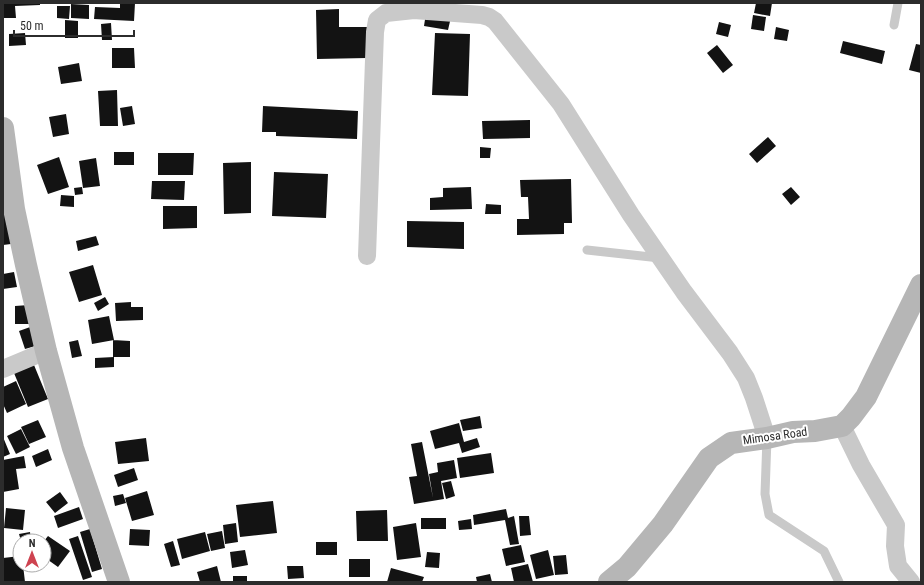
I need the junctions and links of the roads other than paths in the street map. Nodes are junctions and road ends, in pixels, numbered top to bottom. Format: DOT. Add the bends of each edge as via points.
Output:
graph roads {
  1 [pos="898,3"];
  2 [pos="894,25"];
  3 [pos="3,128"];
  4 [pos="587,250"];
  5 [pos="367,256"];
  6 [pos="660,258"];
  7 [pos="921,285"];
  8 [pos="46,351"];
  9 [pos="3,370"];
  10 [pos="842,426"];
  11 [pos="767,438"];
  12 [pos="119,582"];
  13 [pos="609,582"];
  14 [pos="839,582"];
  15 [pos="911,582"];
  1 -- 2 [label="lane"];
  3 -- 8 [label="street" via="14,209"];
  4 -- 6 [label="lane"];
  5 -- 6 [label="street" via="377,20 386,12 414,10 482,15 495,21 561,104"];
  6 -- 11 [label="street" via="746,378"];
  7 -- 10 [label="street" via="866,397"];
  8 -- 9 [label="street"];
  8 -- 12 [label="street" via="73,448"];
  10 -- 11 [label="street, Mimosa Road"];
  10 -- 15 [label="street" via="896,525 895,546 898,566"];
  11 -- 13 [label="street, Mimosa Road" via="732,443 709,458 664,524 627,567"];
  11 -- 14 [label="lane" via="765,494 769,515 824,552"];
}
